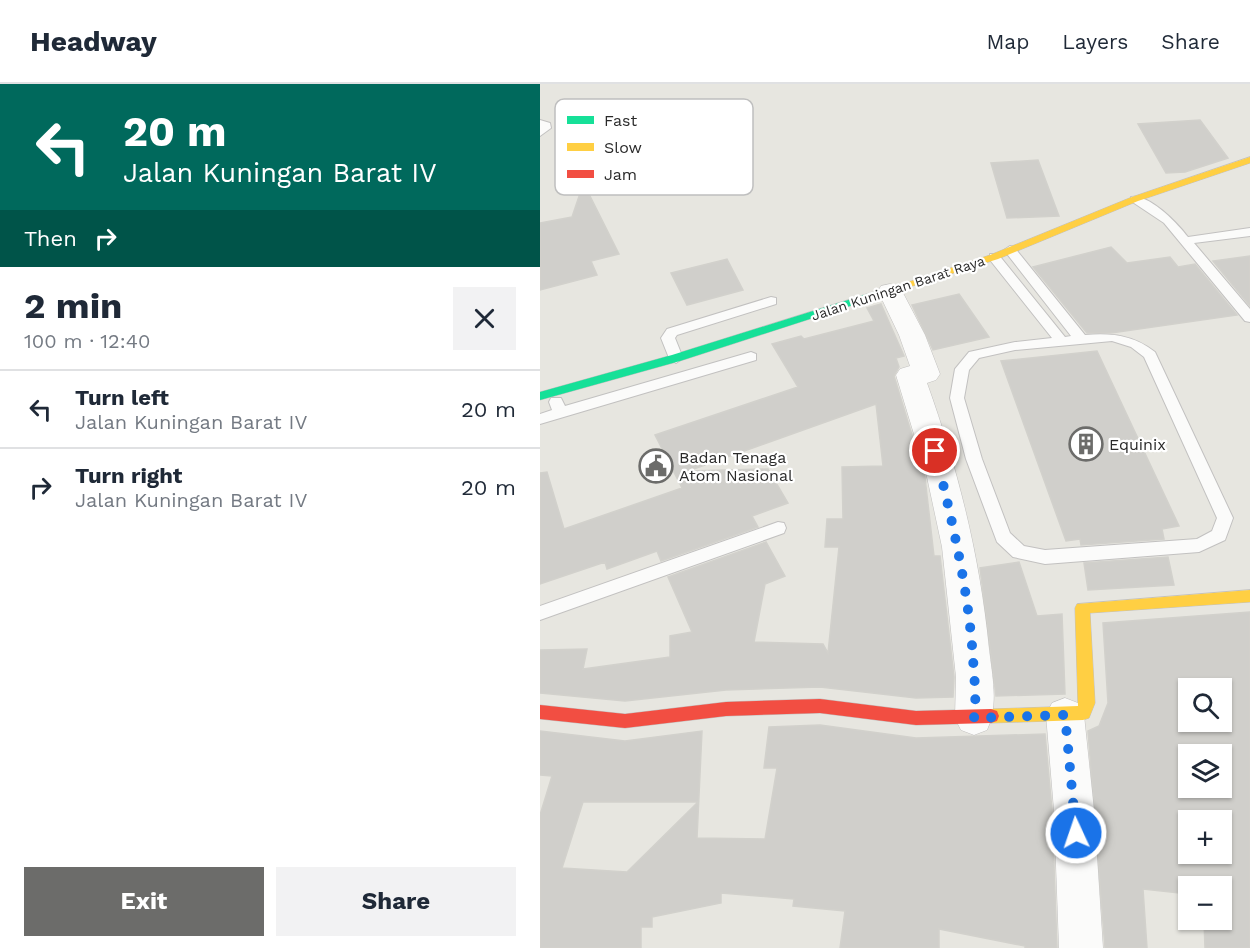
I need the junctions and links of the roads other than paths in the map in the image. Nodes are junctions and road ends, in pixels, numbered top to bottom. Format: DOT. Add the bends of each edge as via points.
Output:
graph roads {
  1 [pos="540,123"];
  2 [pos="540,133"];
  3 [pos="1250,160"];
  4 [pos="1135,199"];
  5 [pos="1250,232"];
  6 [pos="1184,241"];
  7 [pos="1010,250"];
  8 [pos="994,257"];
  9 [pos="890,291"];
  10 [pos="771,301"];
  11 [pos="1250,318"];
  12 [pos="1080,338"];
  13 [pos="1061,341"];
  14 [pos="751,357"];
  15 [pos="676,358"];
  16 [pos="546,395"];
  17 [pos="560,413"];
  18 [pos="540,419"];
  19 [pos="778,528"];
  20 [pos="1250,596"];
  21 [pos="540,613"];
  22 [pos="540,712"];
  23 [pos="1065,715"];
  24 [pos="974,718"];
  25 [pos="1081,948"];
  1 -- 2 [label="lane" via="546,125"];
  3 -- 4 [label="street, Jalan Kuningan Barat Raya"];
  4 -- 6 [label="lane" via="1168,220"];
  4 -- 7 [label="street, Jalan Kuningan Barat Raya"];
  5 -- 6 [label="lane"];
  6 -- 11 [label="lane"];
  7 -- 8 [label="street, Jalan Kuningan Barat Raya"];
  7 -- 12 [label="lane"];
  8 -- 9 [label="street, Jalan Kuningan Barat Raya"];
  8 -- 13 [label="lane"];
  9 -- 15 [label="street, Jalan Kuningan Barat Raya"];
  9 -- 24 [label="street" via="926,374 910,375 931,433 958,543 970,619"];
  10 -- 15 [label="lane" via="672,332 668,338"];
  12 -- 13 [label="lane"];
  12 -- 13 [label="lane" via="1112,337 1136,344 1150,355 1225,519 1220,535 1199,545 1045,557 1019,552 1003,537 974,459 957,398 962,369 974,355"];
  14 -- 17 [label="lane"];
  15 -- 16 [label="street, Jalan Kuningan Barat Raya"];
  16 -- 17 [label="lane"];
  17 -- 18 [label="lane"];
  19 -- 21 [label="lane"];
  20 -- 23 [label="street" via="1082,608 1087,703 1083,713"];
  22 -- 24 [label="street" via="625,721 726,709 820,706 916,718"];
  23 -- 24 [label="street"];
  23 -- 25 [label="street"];
}
